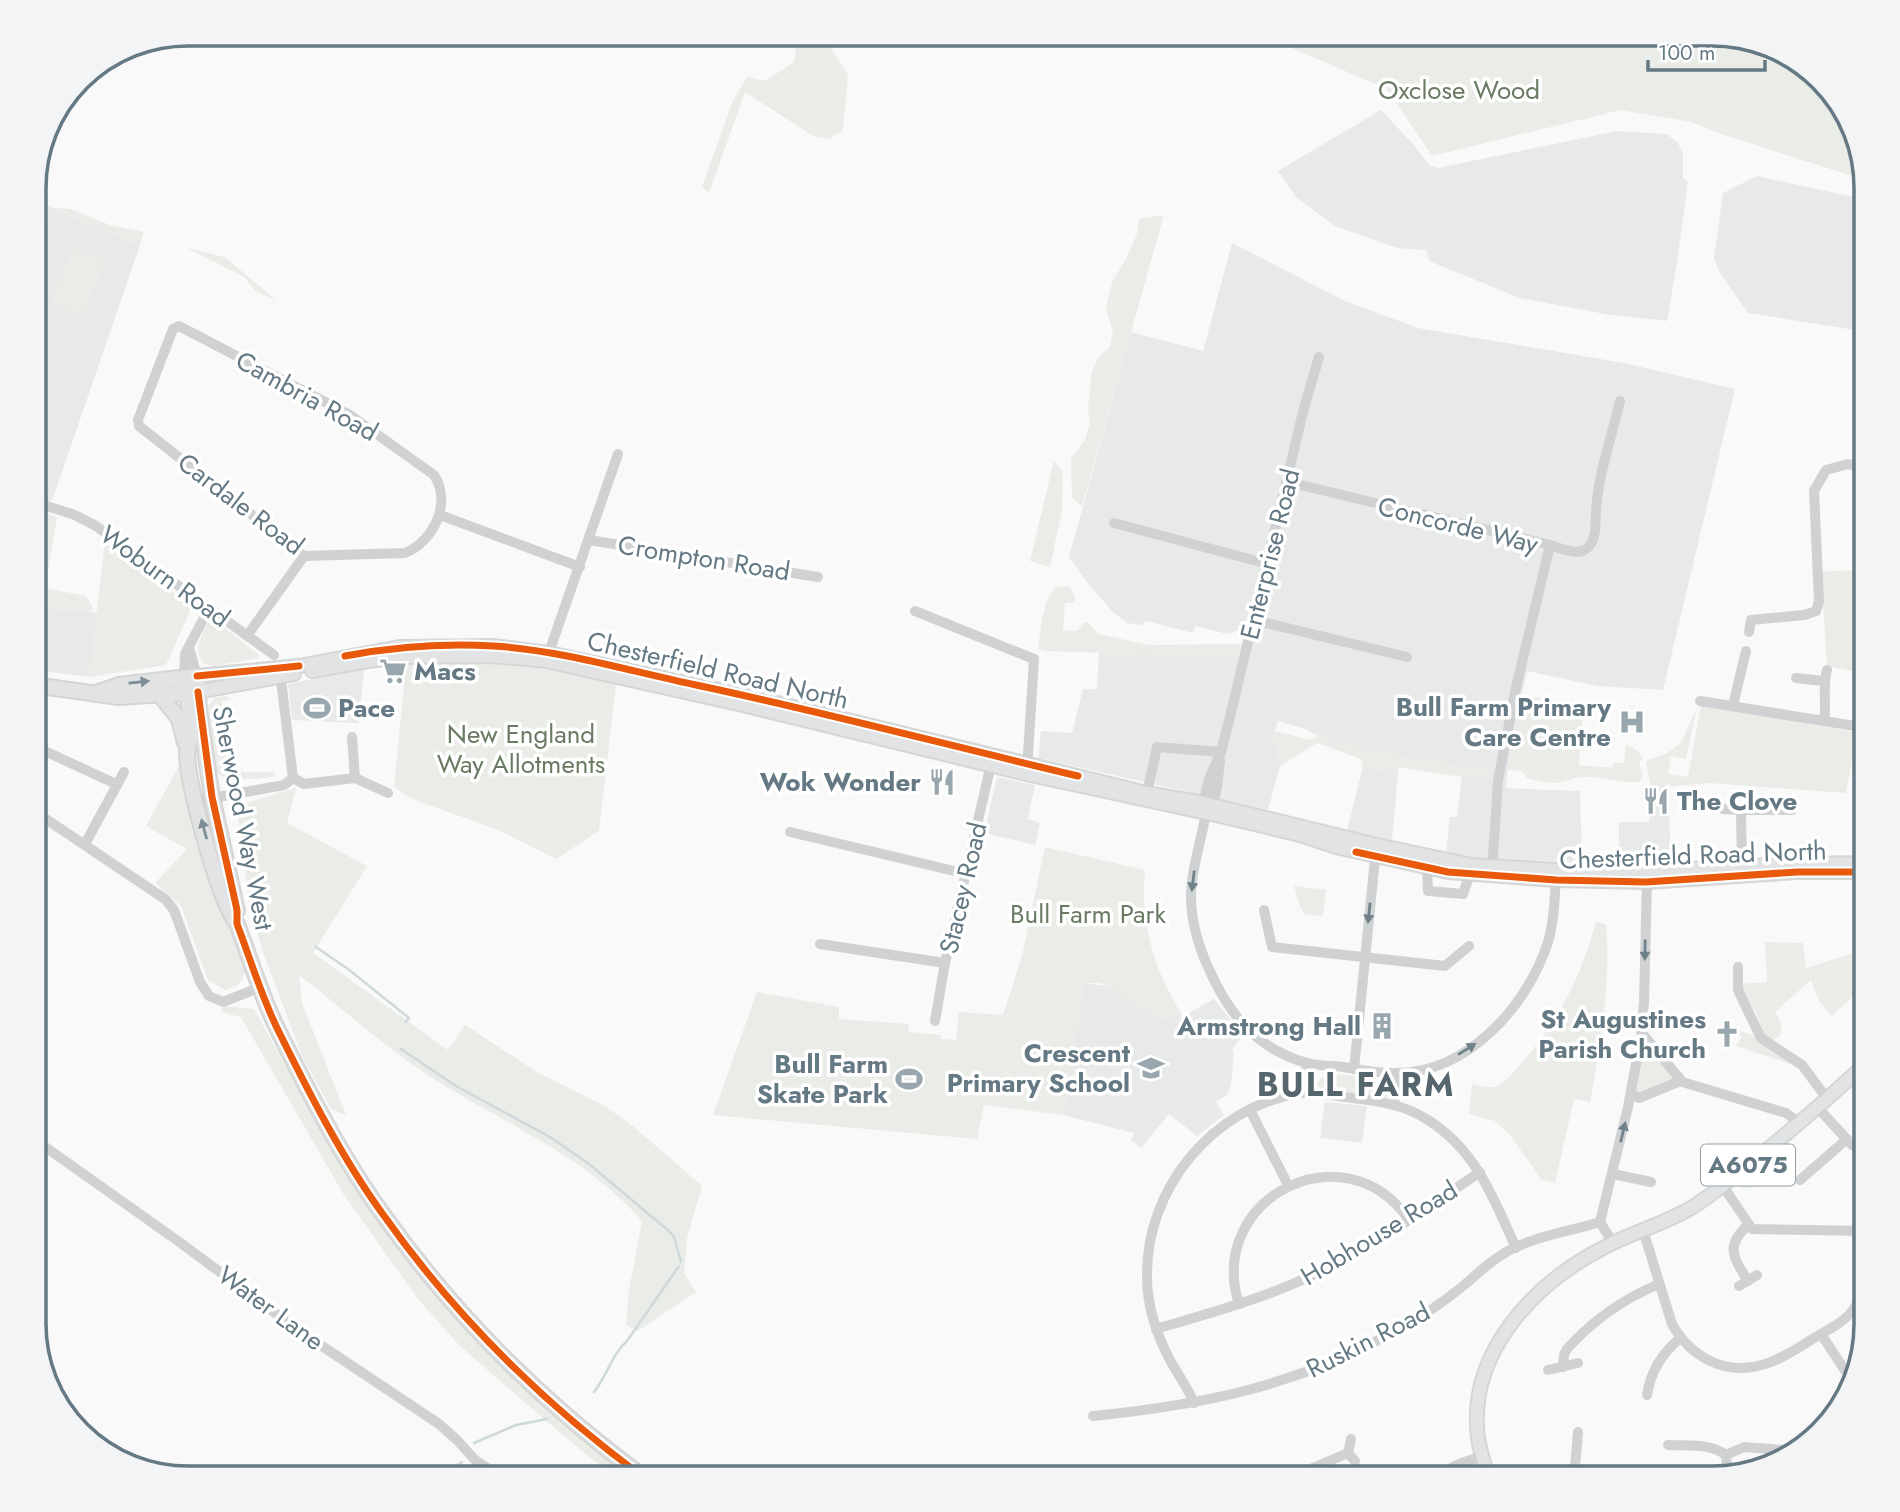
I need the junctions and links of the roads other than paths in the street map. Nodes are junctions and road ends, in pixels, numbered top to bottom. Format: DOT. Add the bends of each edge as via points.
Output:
graph roads {
  1 [pos="175,327"];
  2 [pos="1319,357"];
  3 [pos="1620,401"];
  4 [pos="618,454"];
  5 [pos="1854,466"];
  6 [pos="1288,482"];
  7 [pos="46,507"];
  8 [pos="440,515"];
  9 [pos="1114,523"];
  10 [pos="589,540"];
  11 [pos="1550,545"];
  12 [pos="304,556"];
  13 [pos="1268,564"];
  14 [pos="580,567"];
  15 [pos="818,577"];
  16 [pos="209,608"];
  17 [pos="915,611"];
  18 [pos="1254,620"];
  19 [pos="1749,632"];
  20 [pos="247,636"];
  21 [pos="1746,651"];
  22 [pos="274,655"];
  23 [pos="547,657"];
  24 [pos="1407,657"];
  25 [pos="1827,670"];
  26 [pos="281,672"];
  27 [pos="190,677"];
  28 [pos="1796,678"];
  29 [pos="1824,681"];
  30 [pos="46,687"];
  31 [pos="96,693"];
  32 [pos="193,693"];
  33 [pos="160,695"];
  34 [pos="1700,701"];
  35 [pos="1733,705"];
  36 [pos="1824,721"];
  37 [pos="1854,727"];
  38 [pos="352,737"];
  39 [pos="187,751"];
  40 [pos="46,752"];
  41 [pos="1220,752"];
  42 [pos="992,761"];
  43 [pos="1027,769"];
  44 [pos="124,772"];
  45 [pos="293,778"];
  46 [pos="355,778"];
  47 [pos="116,785"];
  48 [pos="388,793"];
  49 [pos="1147,793"];
  50 [pos="212,797"];
  51 [pos="196,801"];
  52 [pos="1207,807"];
  53 [pos="1723,809"];
  54 [pos="1741,810"];
  55 [pos="1792,810"];
  56 [pos="46,819"];
  57 [pos="789,832"];
  58 [pos="85,844"];
  59 [pos="1376,851"];
  60 [pos="1854,863"];
  61 [pos="1427,868"];
  62 [pos="1492,871"];
  63 [pos="1742,872"];
  64 [pos="1854,872"];
  65 [pos="967,874"];
  66 [pos="1470,874"];
  67 [pos="1556,875"];
  68 [pos="1648,876"];
  69 [pos="1264,910"];
  70 [pos="237,924"];
  71 [pos="820,944"];
  72 [pos="1469,946"];
  73 [pos="1364,956"];
  74 [pos="945,963"];
  75 [pos="1738,967"];
  76 [pos="261,986"];
  77 [pos="935,1021"];
  78 [pos="1650,1043"];
  79 [pos="1307,1063"];
  80 [pos="1354,1069"];
  81 [pos="1398,1073"];
  82 [pos="1854,1074"];
  83 [pos="1679,1081"];
  84 [pos="1303,1093"];
  85 [pos="1631,1093"];
  86 [pos="1394,1103"];
  87 [pos="1823,1104"];
  88 [pos="1250,1110"];
  89 [pos="1800,1123"];
  90 [pos="1847,1139"];
  91 [pos="1854,1145"];
  92 [pos="46,1148"];
  93 [pos="1480,1172"];
  94 [pos="1613,1174"];
  95 [pos="1800,1180"];
  96 [pos="1651,1182"];
  97 [pos="1288,1185"];
  98 [pos="1723,1186"];
  99 [pos="1409,1220"];
  100 [pos="1600,1222"];
  101 [pos="1748,1225"];
  102 [pos="1643,1230"];
  103 [pos="1854,1231"];
  104 [pos="1613,1243"];
  105 [pos="1516,1248"];
  106 [pos="1748,1281"];
  107 [pos="1659,1284"];
  108 [pos="1239,1304"];
  109 [pos="1854,1309"];
  110 [pos="1156,1328"];
  111 [pos="1821,1334"];
  112 [pos="1680,1338"];
  113 [pos="1578,1363"];
  114 [pos="1563,1367"];
  115 [pos="1548,1370"];
  116 [pos="1846,1372"];
  117 [pos="1647,1395"];
  118 [pos="1194,1403"];
  119 [pos="1093,1416"];
  120 [pos="1578,1432"];
  121 [pos="1350,1439"];
  122 [pos="1668,1445"];
  123 [pos="1778,1450"];
  124 [pos="1726,1455"];
  125 [pos="1482,1456"];
  126 [pos="1727,1465"];
  127 [pos="484,1466"];
  128 [pos="628,1466"];
  129 [pos="1322,1466"];
  130 [pos="1455,1466"];
  131 [pos="1485,1466"];
  132 [pos="1575,1466"];
  1 -- 8 [label="street, Cambria Road" via="350,415 434,475 442,502"];
  1 -- 12 [label="street, Cardale Road" via="139,426"];
  2 -- 6 [label="street, Enterprise Road"];
  3 -- 11 [label="street" via="1591,543 1579,552"];
  4 -- 10 [label="street"];
  5 -- 19 [label="street" via="1826,470 1814,491 1816,611 1751,620"];
  6 -- 11 [label="street, Concorde Way"];
  6 -- 13 [label="street, Enterprise Road"];
  7 -- 16 [label="street, Woburn Road" via="96,526"];
  8 -- 12 [label="street, Cardale Road" via="405,553"];
  8 -- 14 [label="street"];
  9 -- 13 [label="street"];
  10 -- 14 [label="street"];
  10 -- 15 [label="street, Crompton Road"];
  11 -- 62 [label="street, Concorde Way" via="1498,781"];
  12 -- 20 [label="street"];
  13 -- 18 [label="street, Enterprise Road"];
  14 -- 23 [label="street"];
  16 -- 20 [label="street, Woburn Road"];
  16 -- 27 [label="street" via="185,654"];
  17 -- 43 [label="street" via="1034,659"];
  18 -- 24 [label="street"];
  18 -- 41 [label="street, Enterprise Road"];
  20 -- 22 [label="street, Woburn Road"];
  21 -- 35 [label="street"];
  23 -- 26 [label="main road, Chesterfield Road North" via="493,646 399,647"];
  23 -- 42 [label="main road, Chesterfield Road North"];
  25 -- 29 [label="street"];
  26 -- 27 [label="main road, Chesterfield Road North"];
  26 -- 32 [label="main road, Chesterfield Road North"];
  26 -- 45 [label="street"];
  31 -- 27 [label="highway, Chesterfield Road North, one-way" via="119,685"];
  27 -- 32 [label="highway, Sherwood Way West"];
  28 -- 29 [label="street"];
  29 -- 36 [label="street"];
  30 -- 31 [label="highway"];
  31 -- 33 [label="highway, Chesterfield Road North"];
  32 -- 33 [label="highway, Chesterfield Road North"];
  32 -- 39 [label="highway, Sherwood Way West"];
  32 -- 50 [label="highway, Sherwood Way West"];
  33 -- 39 [label="highway" via="179,719"];
  34 -- 35 [label="street"];
  35 -- 36 [label="street"];
  36 -- 37 [label="street"];
  38 -- 46 [label="street"];
  39 -- 51 [label="highway, Sherwood Way West"];
  40 -- 47 [label="street"];
  41 -- 49 [label="street" via="1157,747"];
  41 -- 52 [label="street, Enterprise Road" via="1210,774"];
  42 -- 43 [label="main road, Chesterfield Road North"];
  42 -- 65 [label="street, Stacey Road"];
  43 -- 49 [label="main road, Chesterfield Road North"];
  43 -- 52 [label="main road, Chesterfield Road North"];
  44 -- 47 [label="street"];
  45 -- 46 [label="street" via="304,784"];
  45 -- 50 [label="street" via="284,785"];
  46 -- 48 [label="street"];
  47 -- 58 [label="street"];
  49 -- 52 [label="main road, Chesterfield Road North"];
  50 -- 51 [label="street"];
  50 -- 70 [label="highway, Sherwood Way West"];
  70 -- 51 [label="highway, Sherwood Way West, one-way" via="229,912"];
  52 -- 59 [label="main road, Chesterfield Road North" via="1300,835"];
  52 -- 79 [label="street, Enterprise Road, one-way" via="1191,896 1198,944 1219,993 1237,1019 1257,1037"];
  53 -- 54 [label="street"];
  54 -- 55 [label="street"];
  54 -- 63 [label="street"];
  56 -- 58 [label="street"];
  57 -- 65 [label="street"];
  58 -- 76 [label="street" via="174,910 209,996 223,1002"];
  59 -- 61 [label="main road, Chesterfield Road North"];
  59 -- 62 [label="main road, Chesterfield Road North"];
  59 -- 73 [label="street, one-way"];
  60 -- 63 [label="main road, Chesterfield Road North"];
  61 -- 66 [label="main road, Chesterfield Road North"];
  61 -- 66 [label="street" via="1428,891 1463,894"];
  62 -- 66 [label="main road, Chesterfield Road North"];
  62 -- 67 [label="main road, Chesterfield Road North"];
  63 -- 64 [label="main road, Chesterfield Road North"];
  63 -- 68 [label="main road, Chesterfield Road North"];
  65 -- 74 [label="street, Stacey Road"];
  67 -- 68 [label="main road, Chesterfield Road North"];
  81 -- 67 [label="street, one-way" via="1444,1062 1467,1050 1513,1009 1532,981 1548,941"];
  68 -- 78 [label="street, one-way" via="1641,1031"];
  69 -- 73 [label="street" via="1272,947"];
  70 -- 76 [label="highway, Sherwood Way West"];
  71 -- 74 [label="street"];
  72 -- 73 [label="street" via="1445,965"];
  73 -- 80 [label="street"];
  74 -- 77 [label="street, Stacey Road"];
  75 -- 87 [label="street" via="1738,990 1761,1038 1802,1065"];
  76 -- 128 [label="highway, Sherwood Way West" via="276,1026 329,1127 381,1212 498,1351 594,1441"];
  78 -- 83 [label="street"];
  78 -- 85 [label="street" via="1639,1048"];
  79 -- 80 [label="street"];
  79 -- 84 [label="street"];
  80 -- 81 [label="street"];
  81 -- 86 [label="street"];
  82 -- 87 [label="main road, A6075"];
  83 -- 85 [label="street" via="1639,1098"];
  83 -- 89 [label="street" via="1786,1113"];
  84 -- 86 [label="street"];
  84 -- 88 [label="street"];
  94 -- 85 [label="street, one-way"];
  86 -- 93 [label="street" via="1446,1133"];
  87 -- 89 [label="main road, A6075"];
  87 -- 90 [label="street"];
  88 -- 97 [label="street"];
  88 -- 110 [label="street" via="1200,1144 1162,1200 1147,1277"];
  89 -- 98 [label="main road, A6075"];
  90 -- 91 [label="street"];
  90 -- 95 [label="street"];
  92 -- 127 [label="street, Water Lane" via="298,1330 439,1424"];
  93 -- 99 [label="street, Hobhouse Road"];
  93 -- 105 [label="street"];
  94 -- 96 [label="street"];
  94 -- 100 [label="street"];
  97 -- 99 [label="street" via="1315,1177 1353,1179 1390,1199"];
  97 -- 108 [label="street" via="1251,1217 1237,1247 1233,1277"];
  98 -- 101 [label="street"];
  98 -- 102 [label="main road, A6075" via="1693,1207"];
  99 -- 108 [label="street, Hobhouse Road" via="1326,1269"];
  100 -- 104 [label="street"];
  100 -- 105 [label="street, Ruskin Road"];
  101 -- 103 [label="street" via="1752,1229"];
  101 -- 106 [label="street" via="1736,1237 1733,1251"];
  102 -- 104 [label="main road, A6075"];
  102 -- 107 [label="street"];
  104 -- 125 [label="main road, A6075" via="1561,1274 1504,1333 1482,1380 1477,1414"];
  105 -- 118 [label="street, Ruskin Road" via="1500,1255 1426,1313 1364,1348 1262,1387"];
  107 -- 112 [label="street"];
  107 -- 114 [label="street" via="1596,1320 1567,1349"];
  108 -- 110 [label="street, Hobhouse Road"];
  109 -- 111 [label="street"];
  110 -- 118 [label="street"];
  111 -- 112 [label="street" via="1763,1365 1748,1368 1728,1368 1707,1360"];
  111 -- 116 [label="street"];
  112 -- 117 [label="street" via="1657,1364"];
  113 -- 114 [label="street"];
  114 -- 115 [label="street"];
  118 -- 119 [label="street, Ruskin Road"];
  120 -- 132 [label="street"];
  121 -- 129 [label="street" via="1352,1457"];
  122 -- 124 [label="street" via="1706,1447"];
  123 -- 124 [label="street" via="1744,1447"];
  124 -- 126 [label="street"];
  125 -- 130 [label="street"];
  125 -- 131 [label="main road, A6075"];
}
